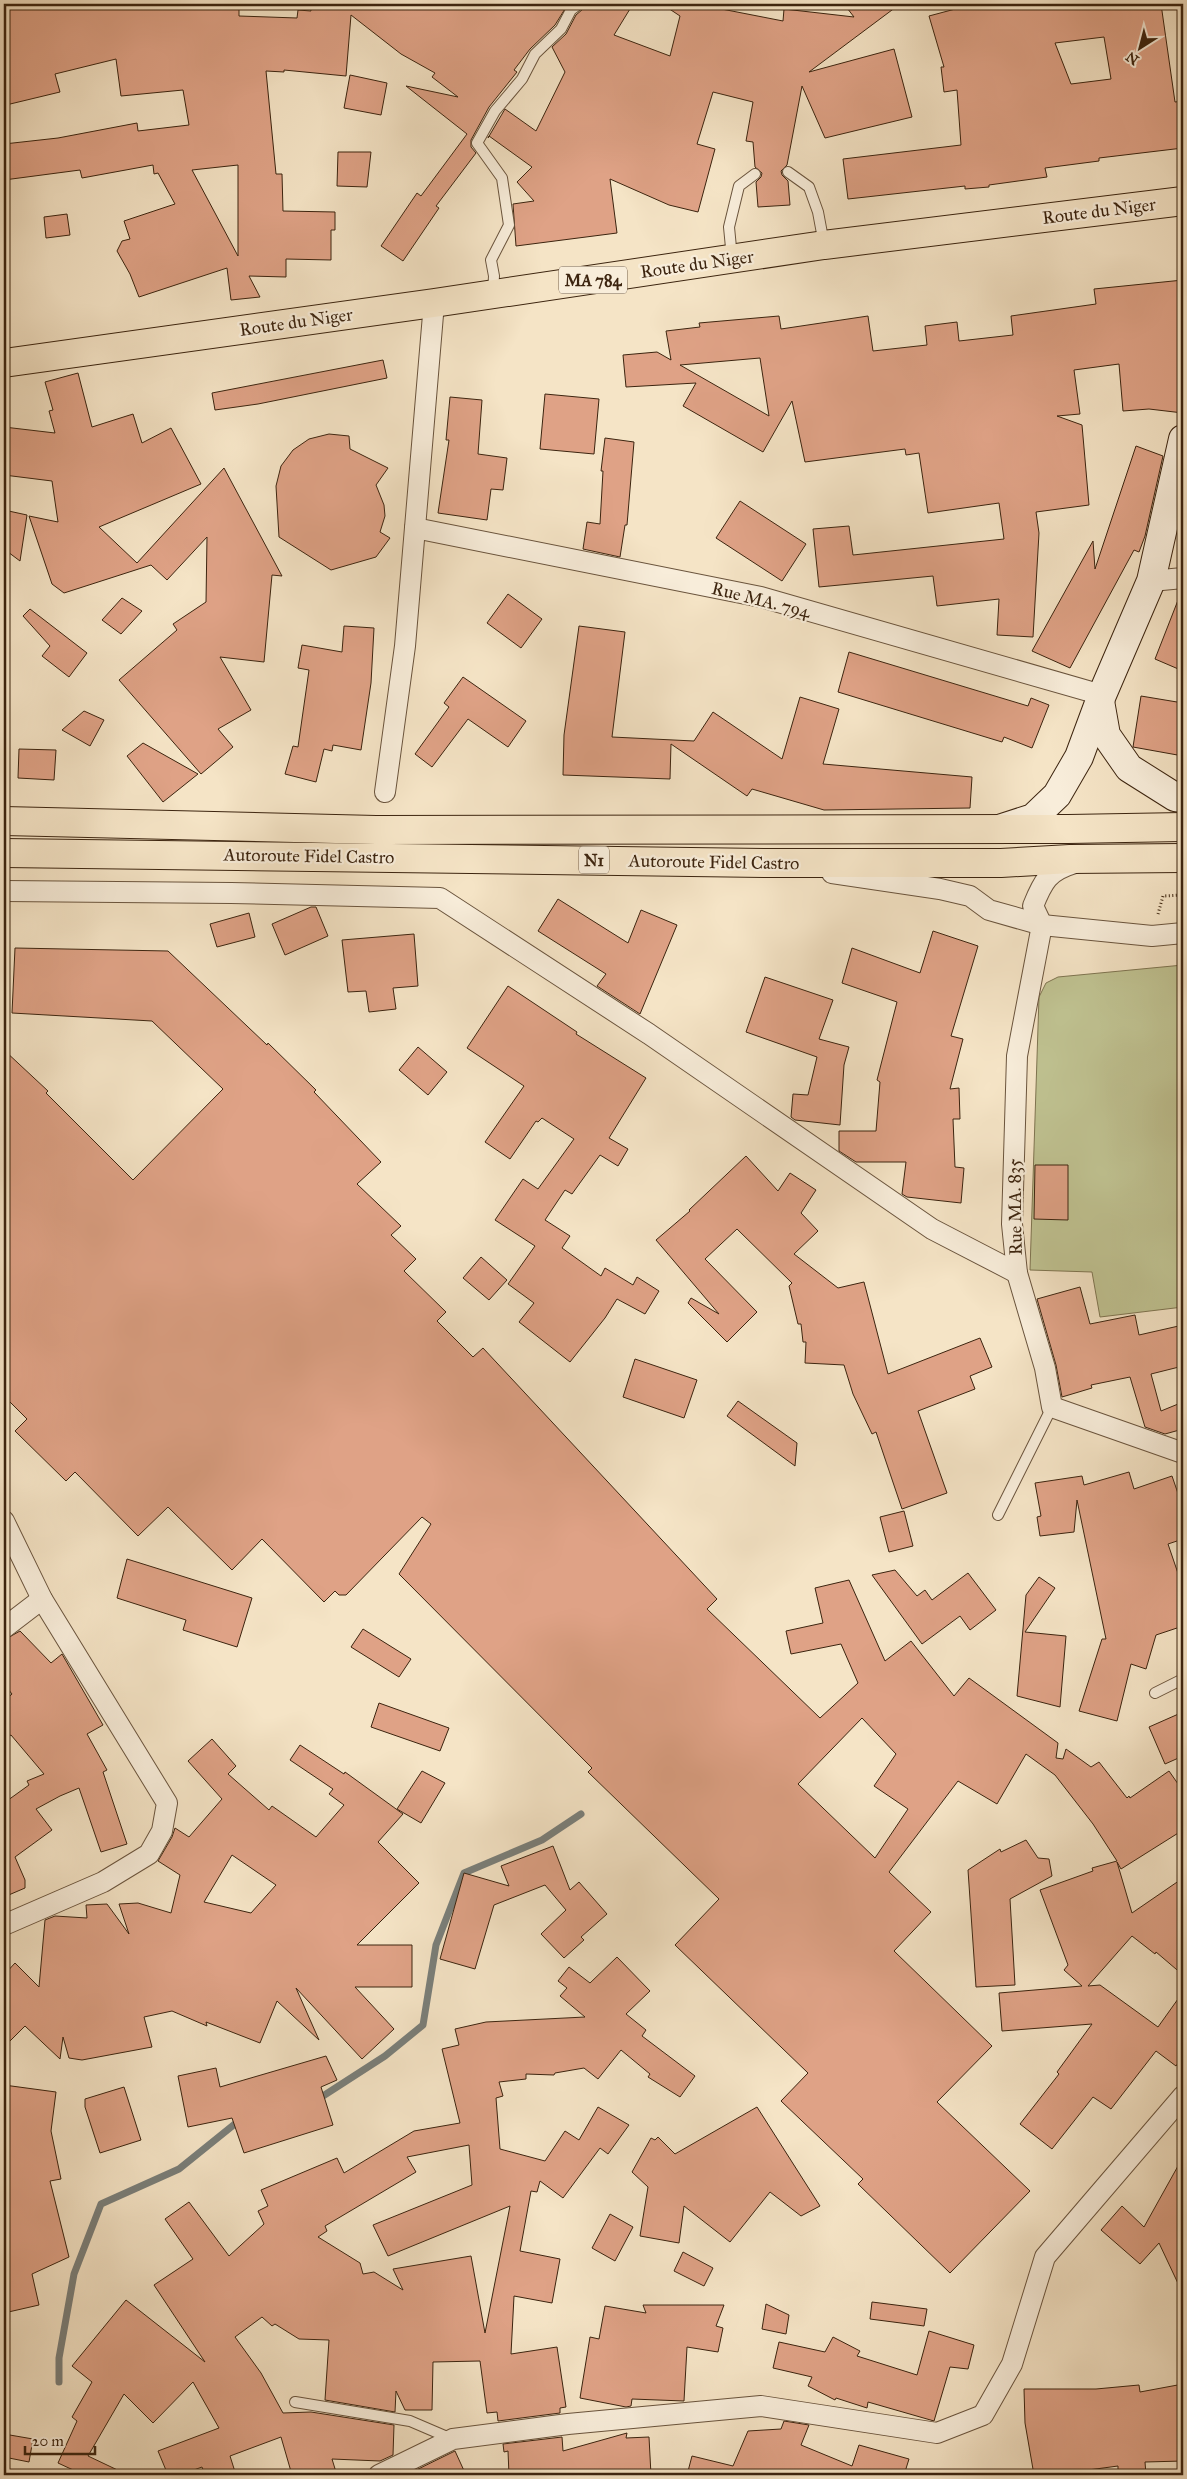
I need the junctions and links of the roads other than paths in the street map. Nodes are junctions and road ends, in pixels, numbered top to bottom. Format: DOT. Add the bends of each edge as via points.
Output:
graph roads {
  1 [pos="579,4"];
  2 [pos="788,172"];
  3 [pos="755,174"];
  4 [pos="1183,201"];
  5 [pos="824,245"];
  6 [pos="732,260"];
  7 [pos="493,294"];
  8 [pos="434,303"];
  9 [pos="4,363"];
  10 [pos="1183,439"];
  11 [pos="415,528"];
  12 [pos="1183,578"];
  13 [pos="1150,582"];
  14 [pos="1101,697"];
  15 [pos="385,792"];
  16 [pos="1183,798"];
  17 [pos="4,821"];
  18 [pos="1183,827"];
  19 [pos="999,829"];
  20 [pos="4,853"];
  21 [pos="1089,858"];
  22 [pos="1183,858"];
  23 [pos="771,863"];
  24 [pos="4,890"];
  25 [pos="1042,925"];
  26 [pos="1183,933"];
  27 [pos="1017,1273"];
  28 [pos="1052,1407"];
  29 [pos="1183,1453"];
  30 [pos="998,1515"];
  31 [pos="4,1522"];
  32 [pos="42,1599"];
  33 [pos="4,1628"];
  34 [pos="1183,1679"];
  35 [pos="1155,1694"];
  36 [pos="4,1926"];
  37 [pos="1183,2096"];
  38 [pos="295,2402"];
  39 [pos="453,2439"];
  40 [pos="379,2475"];
  1 -- 7 [label="lane" via="571,10 561,30 535,54 522,79 495,111 477,143 502,178 509,225 491,260"];
  2 -- 5 [label="lane" via="809,187"];
  3 -- 6 [label="lane" via="739,186 729,227"];
  4 -- 5 [label="main road, Route du Niger / MA 784"];
  5 -- 6 [label="main road, Route du Niger / MA 784"];
  6 -- 7 [label="main road, Route du Niger / MA 784"];
  7 -- 8 [label="main road, Route du Niger / MA 784"];
  8 -- 9 [label="main road, Route du Niger / MA 784"];
  8 -- 11 [label="street"];
  10 -- 13 [label="street"];
  11 -- 14 [label="street, Rue MA. 794" via="762,597"];
  11 -- 15 [label="street" via="405,646"];
  12 -- 13 [label="street"];
  13 -- 14 [label="street"];
  14 -- 16 [label="street" via="1106,735 1129,768 1175,797"];
  14 -- 19 [label="street" via="1079,757 1057,795 1033,818"];
  17 -- 19 [label="main road, Autoroute Fidel Castro / N1" via="337,830"];
  18 -- 19 [label="main road, Autoroute Fidel Castro / N1"];
  20 -- 23 [label="main road, Autoroute Fidel Castro / N1"];
  21 -- 22 [label="main road, Autoroute Fidel Castro / N1"];
  21 -- 23 [label="main road, Autoroute Fidel Castro / N1" via="1001,863"];
  21 -- 25 [label="street" via="1060,868 1042,882 1033,906"];
  23 -- 25 [label="street" via="955,892 970,896 989,910"];
  24 -- 27 [label="street" via="440,898 649,1034 932,1229"];
  25 -- 26 [label="street" via="1152,936"];
  25 -- 27 [label="street, Rue MA. 835" via="1018,1056 1012,1224"];
  27 -- 28 [label="street, Rue MA. 835" via="1045,1368"];
  28 -- 29 [label="street"];
  28 -- 30 [label="lane"];
  31 -- 32 [label="street"];
  32 -- 33 [label="street"];
  32 -- 36 [label="street" via="167,1803 162,1831 149,1854 103,1882"];
  34 -- 35 [label="lane"];
  37 -- 39 [label="street" via="1045,2257 1012,2364 983,2415 937,2433 761,2406 568,2424"];
  38 -- 39 [label="lane" via="410,2421"];
  39 -- 40 [label="street"];
}
